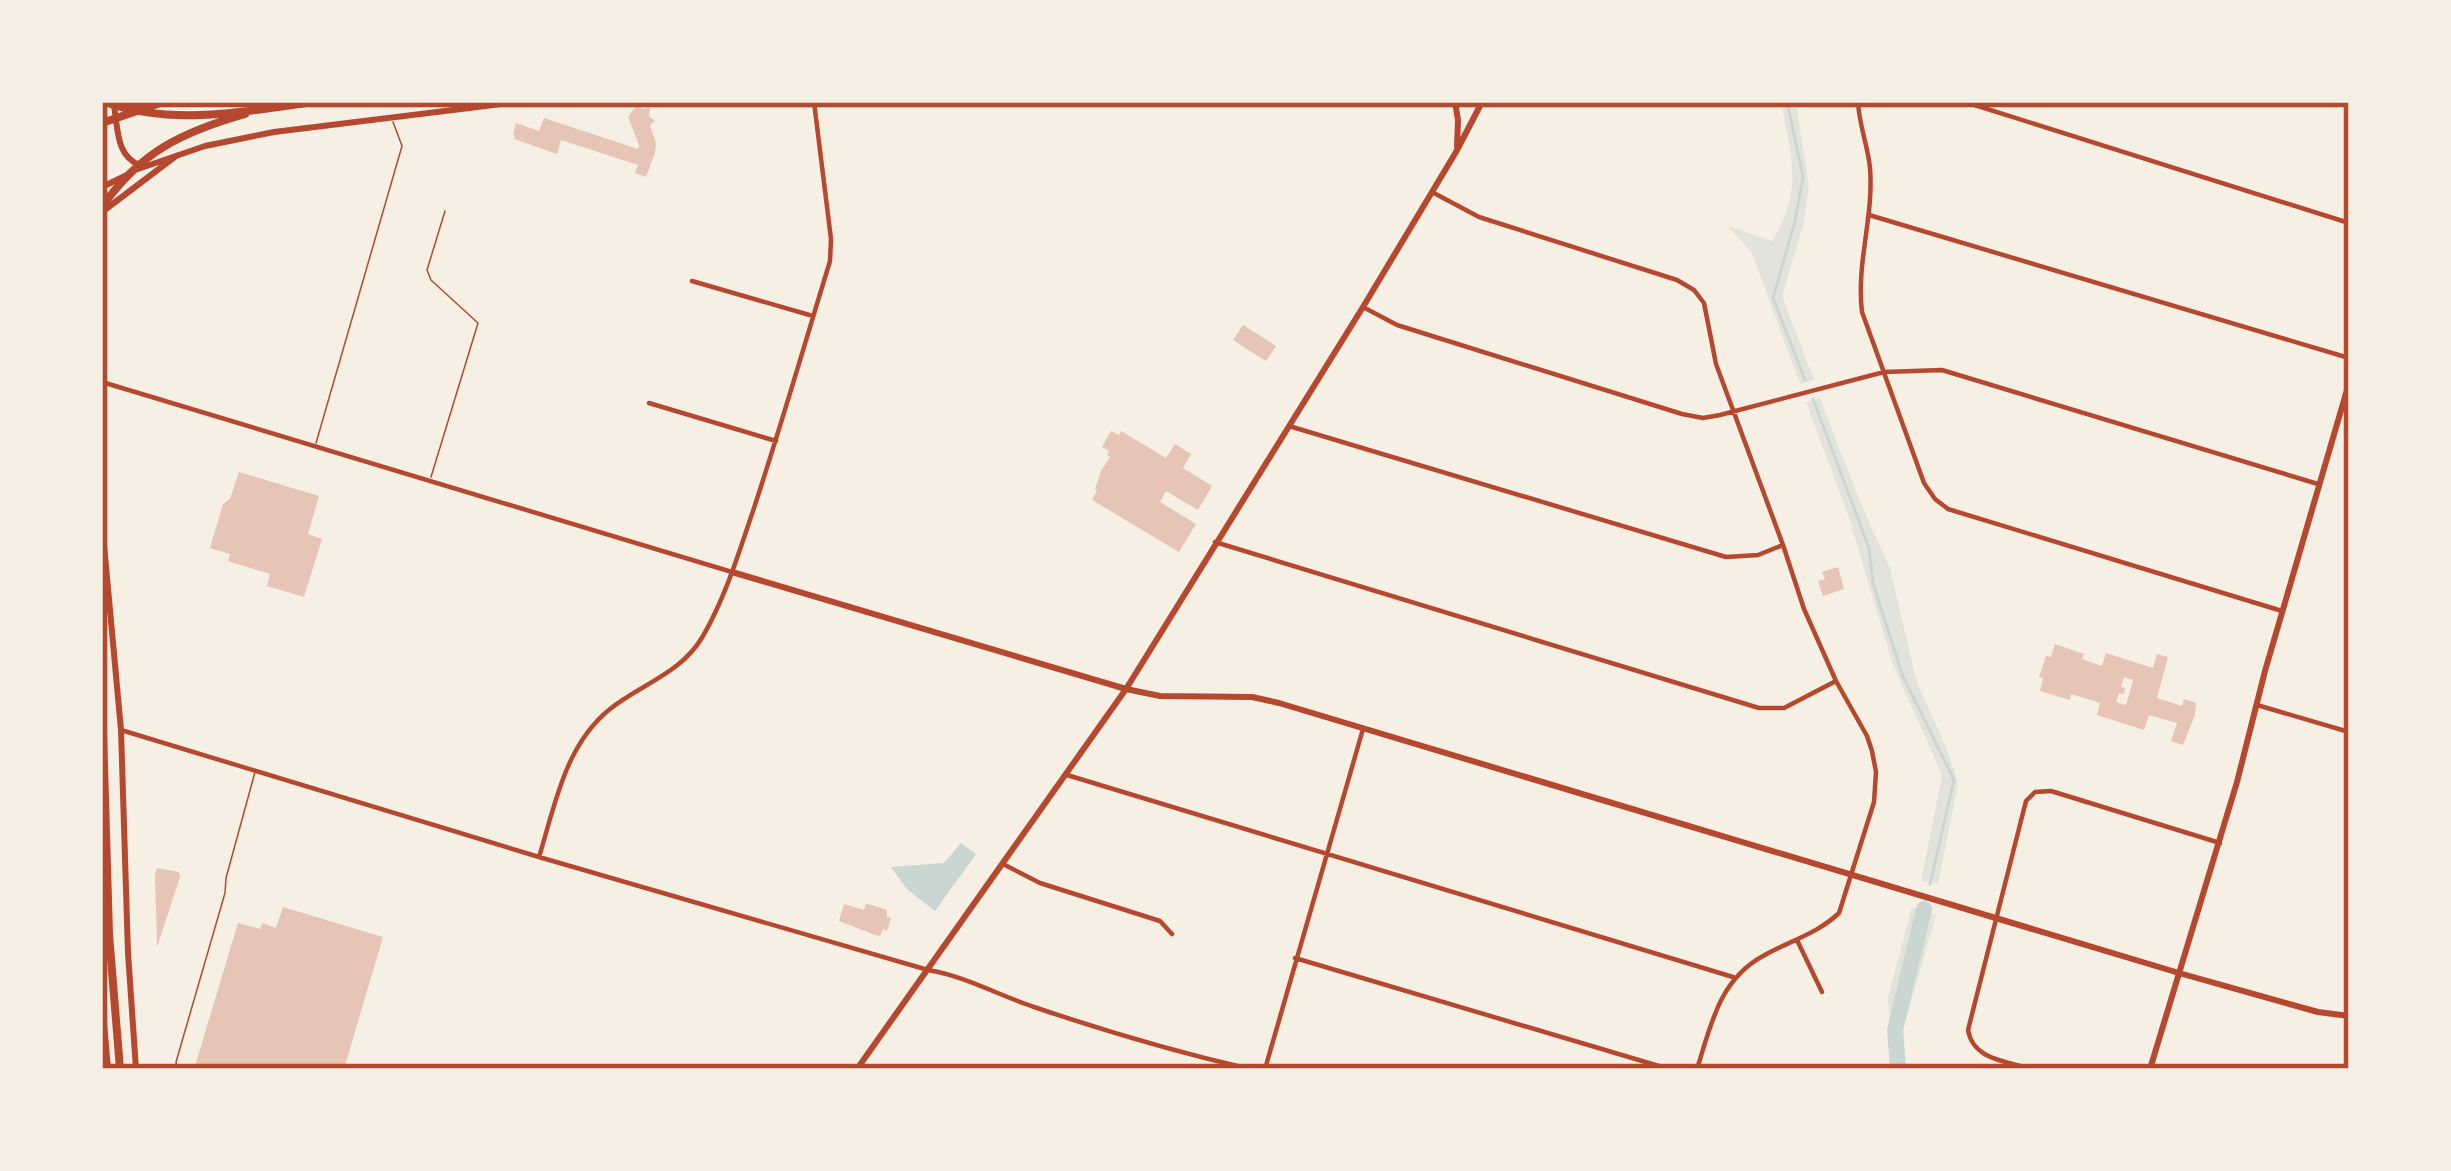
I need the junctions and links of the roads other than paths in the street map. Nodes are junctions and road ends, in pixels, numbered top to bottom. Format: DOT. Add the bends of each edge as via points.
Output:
graph roads {
  1 [pos="109,102"];
  2 [pos="163,102"];
  3 [pos="313,102"];
  4 [pos="518,102"];
  5 [pos="814,102"];
  6 [pos="1455,102"];
  7 [pos="1482,102"];
  8 [pos="1858,102"];
  9 [pos="1965,102"];
  10 [pos="264,109"];
  11 [pos="391,117"];
  12 [pos="102,123"];
  13 [pos="1456,152"];
  14 [pos="178,154"];
  15 [pos="144,166"];
  16 [pos="102,187"];
  17 [pos="1432,192"];
  18 [pos="102,210"];
  19 [pos="445,211"];
  20 [pos="1870,215"];
  21 [pos="2349,223"];
  22 [pos="692,280"];
  23 [pos="1363,307"];
  24 [pos="813,316"];
  25 [pos="2349,358"];
  26 [pos="1884,372"];
  27 [pos="102,382"];
  28 [pos="2349,383"];
  29 [pos="649,403"];
  30 [pos="1733,412"];
  31 [pos="1289,426"];
  32 [pos="776,441"];
  33 [pos="315,446"];
  34 [pos="430,481"];
  35 [pos="2319,484"];
  36 [pos="102,523"];
  37 [pos="1215,542"];
  38 [pos="1783,545"];
  39 [pos="732,572"];
  40 [pos="2282,611"];
  41 [pos="1836,681"];
  42 [pos="1126,689"];
  43 [pos="102,698"];
  44 [pos="2257,705"];
  45 [pos="1364,727"];
  46 [pos="121,730"];
  47 [pos="2349,732"];
  48 [pos="255,771"];
  49 [pos="1066,775"];
  50 [pos="2220,843"];
  51 [pos="1325,853"];
  52 [pos="539,857"];
  53 [pos="1003,864"];
  54 [pos="1852,875"];
  55 [pos="1997,918"];
  56 [pos="1172,934"];
  57 [pos="1797,940"];
  58 [pos="1295,958"];
  59 [pos="928,970"];
  60 [pos="2179,973"];
  61 [pos="1735,977"];
  62 [pos="1822,992"];
  63 [pos="102,1011"];
  64 [pos="2349,1016"];
  65 [pos="858,1068"];
  66 [pos="107,1069"];
  67 [pos="120,1069"];
  68 [pos="136,1069"];
  69 [pos="177,1069"];
  70 [pos="1250,1069"];
  71 [pos="1264,1069"];
  72 [pos="1669,1069"];
  73 [pos="1697,1069"];
  74 [pos="2032,1069"];
  75 [pos="2150,1069"];
  1 -- 10 [label="highway" via="167,115"];
  1 -- 15 [label="street" via="125,158"];
  2 -- 12 [label="highway"];
  3 -- 10 [label="highway"];
  4 -- 11 [label="street"];
  5 -- 24 [label="street" via="832,247"];
  6 -- 13 [label="street"];
  7 -- 13 [label="street"];
  8 -- 20 [label="street"];
  9 -- 21 [label="street"];
  10 -- 18 [label="highway" via="167,143 127,175"];
  11 -- 14 [label="street" via="274,131"];
  11 -- 33 [label="lane" via="402,146"];
  13 -- 17 [label="street"];
  14 -- 15 [label="street"];
  14 -- 18 [label="street"];
  15 -- 16 [label="street"];
  17 -- 23 [label="street"];
  17 -- 30 [label="street" via="1479,217 1694,290"];
  19 -- 34 [label="lane" via="427,270 478,322"];
  20 -- 25 [label="street"];
  20 -- 26 [label="street" via="1859,286"];
  22 -- 24 [label="street"];
  23 -- 30 [label="street" via="1396,325 1682,415"];
  23 -- 31 [label="street"];
  24 -- 32 [label="street"];
  26 -- 30 [label="street"];
  26 -- 35 [label="street" via="1942,370"];
  26 -- 40 [label="street" via="1924,483 1948,508"];
  27 -- 33 [label="street"];
  28 -- 35 [label="street"];
  29 -- 32 [label="street"];
  30 -- 38 [label="street"];
  31 -- 37 [label="street"];
  31 -- 38 [label="street" via="1726,557"];
  32 -- 39 [label="street"];
  33 -- 34 [label="street"];
  34 -- 39 [label="street"];
  35 -- 40 [label="street"];
  36 -- 46 [label="street"];
  37 -- 41 [label="street" via="1759,708 1784,708"];
  37 -- 42 [label="street"];
  38 -- 41 [label="street"];
  39 -- 42 [label="street"];
  39 -- 52 [label="street" via="699,644 583,736"];
  40 -- 44 [label="street"];
  41 -- 54 [label="street" via="1867,736 1876,772"];
  42 -- 45 [label="street" via="1252,698"];
  42 -- 49 [label="street"];
  43 -- 67 [label="highway"];
  44 -- 47 [label="street"];
  44 -- 50 [label="street"];
  45 -- 51 [label="street"];
  45 -- 54 [label="street"];
  46 -- 48 [label="street"];
  46 -- 68 [label="street"];
  48 -- 52 [label="street"];
  48 -- 69 [label="lane"];
  49 -- 51 [label="street"];
  49 -- 53 [label="street"];
  50 -- 55 [label="street" via="2035,792 2026,801"];
  50 -- 60 [label="street"];
  51 -- 58 [label="street"];
  51 -- 61 [label="street"];
  52 -- 59 [label="street"];
  53 -- 56 [label="street" via="1160,921"];
  53 -- 59 [label="street"];
  54 -- 55 [label="street"];
  54 -- 57 [label="street" via="1838,913"];
  55 -- 60 [label="street"];
  55 -- 74 [label="street" via="1970,1043"];
  57 -- 61 [label="street"];
  57 -- 62 [label="street"];
  58 -- 71 [label="street"];
  58 -- 72 [label="street"];
  59 -- 65 [label="street"];
  59 -- 70 [label="street" via="1130,1039"];
  60 -- 64 [label="street"];
  60 -- 75 [label="street"];
  61 -- 73 [label="street" via="1718,1002"];
  63 -- 66 [label="highway"];
}
